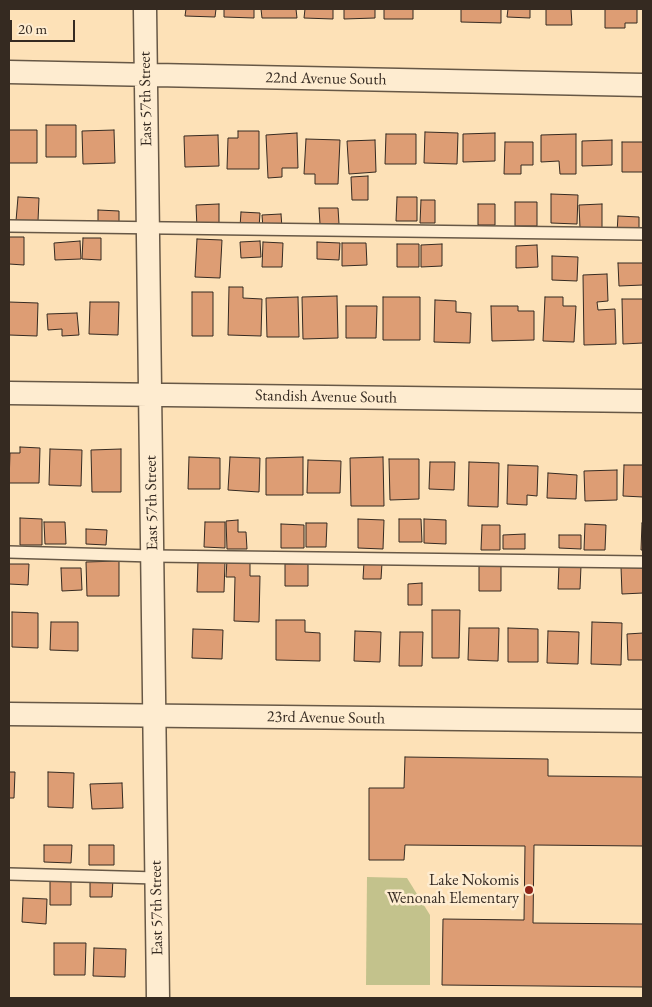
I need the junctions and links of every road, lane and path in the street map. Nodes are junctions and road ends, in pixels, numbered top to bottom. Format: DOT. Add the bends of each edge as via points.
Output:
graph roads {
  1 [pos="145,9"];
  2 [pos="9,72"];
  3 [pos="146,75"];
  4 [pos="643,85"];
  5 [pos="9,226"];
  6 [pos="148,228"];
  7 [pos="643,234"];
  8 [pos="9,393"];
  9 [pos="150,395"];
  10 [pos="643,401"];
  11 [pos="9,552"];
  12 [pos="152,556"];
  13 [pos="643,562"];
  14 [pos="9,714"];
  15 [pos="155,716"];
  16 [pos="643,721"];
  17 [pos="9,874"];
  18 [pos="157,878"];
  19 [pos="158,998"];
  1 -- 3 [label="street, East 57th Street"];
  2 -- 3 [label="street, 22nd Avenue South"];
  3 -- 4 [label="street, 22nd Avenue South"];
  3 -- 6 [label="street, East 57th Street"];
  5 -- 6 [label="lane"];
  6 -- 7 [label="lane"];
  6 -- 9 [label="street, East 57th Street"];
  8 -- 9 [label="street, Standish Avenue South"];
  9 -- 10 [label="street, Standish Avenue South"];
  9 -- 12 [label="street, East 57th Street"];
  11 -- 12 [label="lane"];
  12 -- 13 [label="lane"];
  12 -- 15 [label="street, East 57th Street"];
  14 -- 15 [label="street, 23rd Avenue South"];
  15 -- 16 [label="street, 23rd Avenue South"];
  15 -- 18 [label="street, East 57th Street"];
  17 -- 18 [label="lane"];
  18 -- 19 [label="street, East 57th Street"];
}
